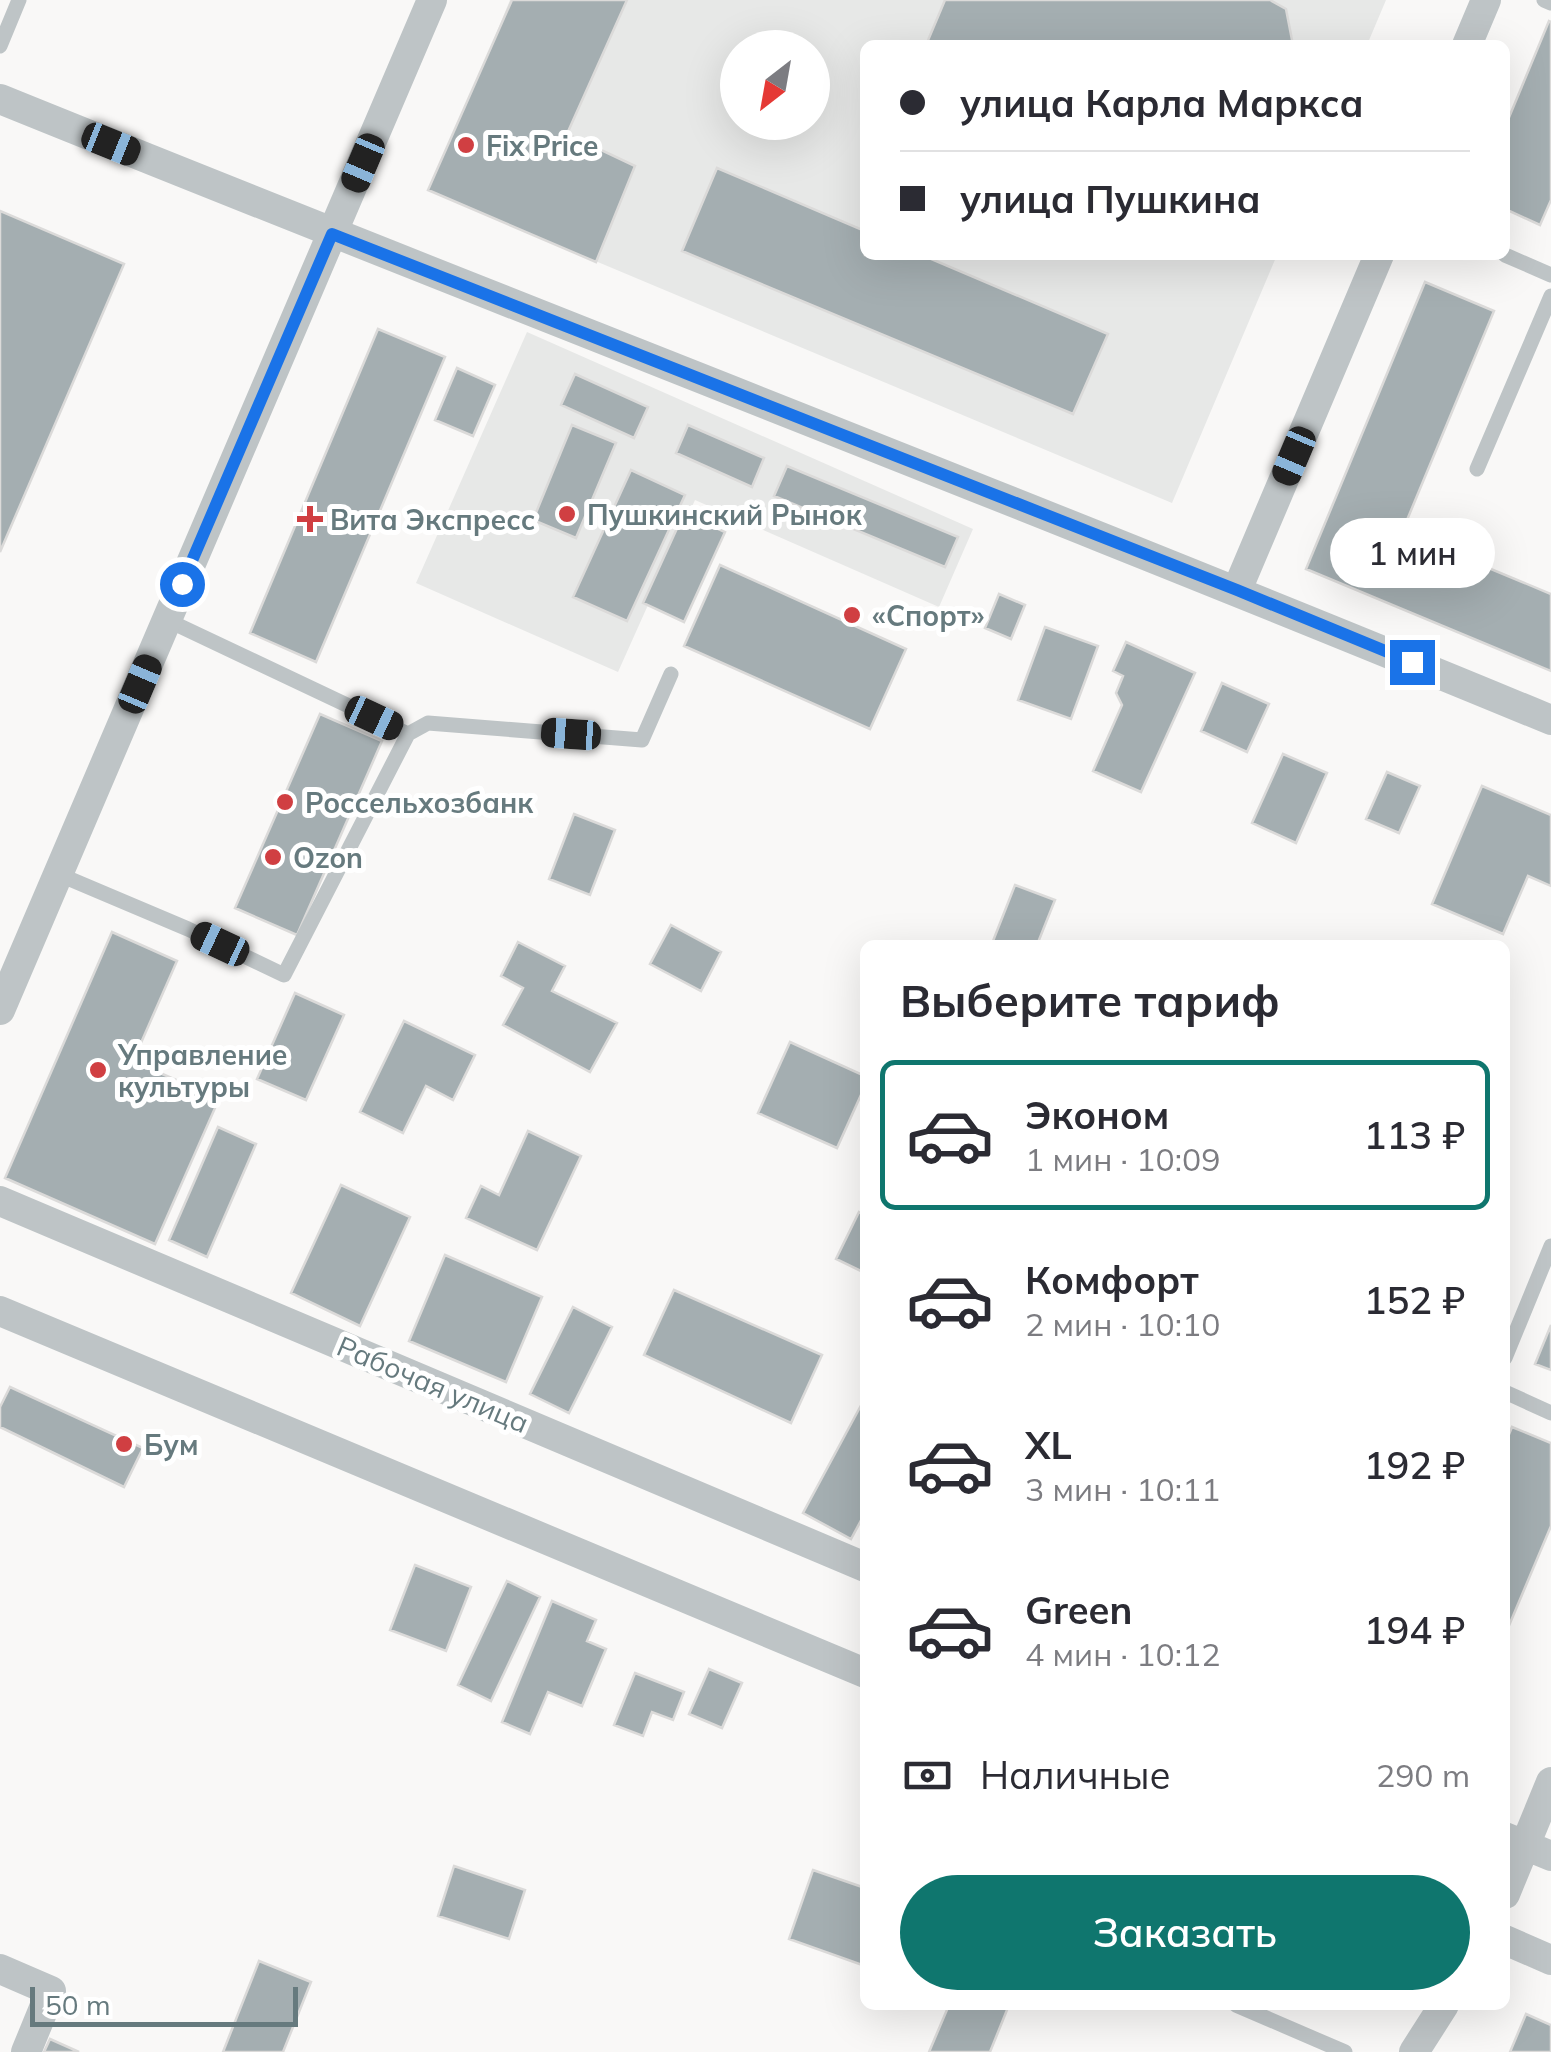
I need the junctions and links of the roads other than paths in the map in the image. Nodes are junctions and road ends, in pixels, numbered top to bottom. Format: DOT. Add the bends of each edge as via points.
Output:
graph roads {
  1 [pos="18,0"];
  2 [pos="432,0"];
  3 [pos="1486,0"];
  4 [pos="1544,0"];
  5 [pos="1551,3"];
  6 [pos="1469,40"];
  7 [pos="0,46"];
  8 [pos="0,100"];
  9 [pos="332,234"];
  10 [pos="1510,256"];
  11 [pos="1378,260"];
  12 [pos="1551,276"];
  13 [pos="1551,296"];
  14 [pos="1477,469"];
  15 [pos="1237,590"];
  16 [pos="167,620"];
  17 [pos="671,674"];
  18 [pos="1551,720"];
  19 [pos="408,734"];
  20 [pos="58,874"];
  21 [pos="0,1010"];
  22 [pos="0,1202"];
  23 [pos="1551,1246"];
  24 [pos="0,1311"];
  25 [pos="1510,1346"];
  26 [pos="1510,1394"];
  27 [pos="1551,1413"];
  28 [pos="860,1564"];
  29 [pos="860,1670"];
  30 [pos="1551,1782"];
  31 [pos="1527,1846"];
  32 [pos="1510,1883"];
  33 [pos="1510,1942"];
  34 [pos="1551,1960"];
  35 [pos="0,1969"];
  36 [pos="1248,2010"];
  37 [pos="1441,2010"];
  38 [pos="26,2052"];
  39 [pos="1345,2052"];
  40 [pos="1414,2052"];
  1 -- 7 [label="lane"];
  2 -- 9 [label="street"];
  3 -- 6 [label="street"];
  4 -- 5 [label="lane"];
  8 -- 9 [label="street"];
  9 -- 15 [label="street"];
  9 -- 16 [label="street"];
  10 -- 12 [label="lane"];
  11 -- 15 [label="street"];
  13 -- 14 [label="lane"];
  15 -- 18 [label="street"];
  16 -- 19 [label="lane"];
  16 -- 20 [label="street"];
  17 -- 19 [label="lane" via="642,740 428,723"];
  19 -- 20 [label="lane" via="284,974"];
  20 -- 21 [label="street"];
  22 -- 28 [label="street, Рабочая улица"];
  23 -- 25 [label="lane"];
  24 -- 29 [label="street"];
  26 -- 27 [label="lane"];
  30 -- 31 [label="street"];
  31 -- 32 [label="street"];
  33 -- 34 [label="street"];
  35 -- 38 [label="street" via="51,1991"];
  36 -- 39 [label="lane"];
  37 -- 40 [label="street"];
}
